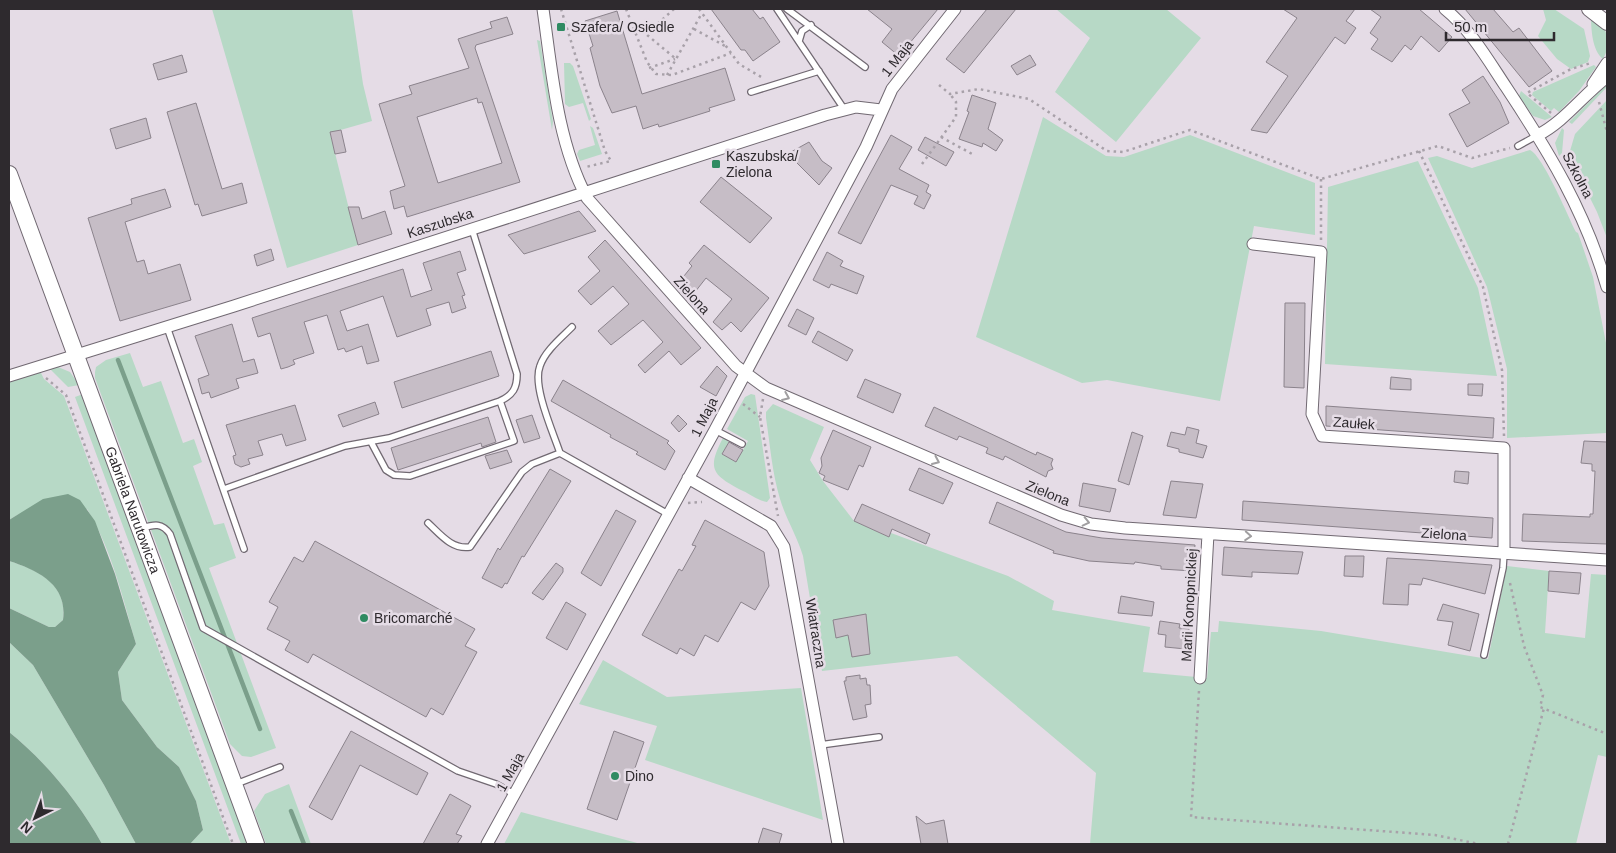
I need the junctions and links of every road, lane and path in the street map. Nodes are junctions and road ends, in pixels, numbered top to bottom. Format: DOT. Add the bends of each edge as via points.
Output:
graph roads {
  1 [pos="543,9"];
  2 [pos="561,9"];
  3 [pos="626,9"];
  4 [pos="674,9"];
  5 [pos="699,9"];
  6 [pos="776,9"];
  7 [pos="787,9"];
  8 [pos="955,9"];
  9 [pos="1445,9"];
  10 [pos="1589,9"];
  11 [pos="702,14"];
  12 [pos="1607,23"];
  13 [pos="810,25"];
  14 [pos="694,29"];
  15 [pos="799,41"];
  16 [pos="727,47"];
  17 [pos="731,53"];
  18 [pos="676,59"];
  19 [pos="1595,59"];
  20 [pos="1607,63"];
  21 [pos="865,67"];
  22 [pos="649,68"];
  23 [pos="818,71"];
  24 [pos="667,76"];
  25 [pos="1607,77"];
  26 [pos="774,85"];
  27 [pos="939,85"];
  28 [pos="1590,90"];
  29 [pos="751,92"];
  30 [pos="1527,93"];
  31 [pos="950,94"];
  32 [pos="1598,102"];
  33 [pos="844,109"];
  34 [pos="881,110"];
  35 [pos="1607,132"];
  36 [pos="1538,135"];
  37 [pos="941,137"];
  38 [pos="1518,146"];
  39 [pos="1419,150"];
  40 [pos="974,155"];
  41 [pos="922,164"];
  42 [pos="584,168"];
  43 [pos="9,174"];
  44 [pos="1321,179"];
  45 [pos="584,191"];
  46 [pos="472,229"];
  47 [pos="1253,244"];
  48 [pos="1321,252"];
  49 [pos="1607,287"];
  50 [pos="167,327"];
  51 [pos="572,327"];
  52 [pos="76,355"];
  53 [pos="44,370"];
  54 [pos="744,373"];
  55 [pos="9,376"];
  56 [pos="763,396"];
  57 [pos="500,401"];
  58 [pos="739,401"];
  59 [pos="760,417"];
  60 [pos="715,430"];
  61 [pos="371,442"];
  62 [pos="742,444"];
  63 [pos="1504,448"];
  64 [pos="560,453"];
  65 [pos="688,478"];
  66 [pos="224,489"];
  67 [pos="668,514"];
  68 [pos="778,516"];
  69 [pos="428,523"];
  70 [pos="140,528"];
  71 [pos="1208,534"];
  72 [pos="244,549"];
  73 [pos="1504,552"];
  74 [pos="1607,560"];
  75 [pos="1502,572"];
  76 [pos="1484,655"];
  77 [pos="1200,678"];
  78 [pos="1544,708"];
  79 [pos="1607,734"];
  80 [pos="879,737"];
  81 [pos="820,746"];
  82 [pos="280,767"];
  83 [pos="234,785"];
  84 [pos="514,794"];
  85 [pos="233,844"];
  86 [pos="256,844"];
  87 [pos="487,844"];
  88 [pos="838,844"];
  89 [pos="1479,844"];
  90 [pos="1508,844"];
  1 -- 45 [label="street, Zielona" via="558,107"];
  2 -- 42 [label="path" via="602,142 611,161"];
  3 -- 22 [label="path"];
  4 -- 18 [label="path" via="646,34"];
  5 -- 11 [label="path"];
  6 -- 15 [label="lane"];
  7 -- 13 [label="lane"];
  8 -- 34 [label="street, 1 Maja" via="900,78"];
  9 -- 36 [label="street, Szkolna" via="1468,31"];
  10 -- 12 [label="street"];
  11 -- 14 [label="path"];
  11 -- 16 [label="path"];
  13 -- 15 [label="lane" via="802,31"];
  13 -- 21 [label="lane"];
  14 -- 16 [label="path"];
  14 -- 18 [label="path"];
  15 -- 23 [label="lane"];
  16 -- 17 [label="path"];
  17 -- 24 [label="path"];
  17 -- 26 [label="path" via="739,64"];
  18 -- 22 [label="path"];
  18 -- 24 [label="path"];
  19 -- 30 [label="path"];
  20 -- 28 [label="street"];
  22 -- 24 [label="path" via="656,74"];
  23 -- 26 [label="lane"];
  23 -- 33 [label="lane"];
  25 -- 28 [label="street"];
  26 -- 29 [label="lane"];
  27 -- 31 [label="path"];
  28 -- 36 [label="street" via="1560,120"];
  31 -- 37 [label="path" via="956,102 956,117"];
  31 -- 44 [label="path" via="979,89 1029,99 1107,151 1123,152 1190,130"];
  32 -- 35 [label="path"];
  33 -- 34 [label="street, Kaszubska" via="856,106"];
  33 -- 45 [label="street, Kaszubska"];
  34 -- 54 [label="street, 1 Maja" via="866,147"];
  36 -- 38 [label="lane"];
  36 -- 49 [label="street, Szkolna" via="1584,219"];
  37 -- 40 [label="path"];
  37 -- 41 [label="path"];
  38 -- 39 [label="path" via="1472,158 1438,146"];
  39 -- 44 [label="path"];
  39 -- 63 [label="path" via="1482,287 1502,370"];
  43 -- 52 [label="main road, Gabriela Narutowicza"];
  44 -- 48 [label="path"];
  45 -- 46 [label="street, Kaszubska"];
  45 -- 54 [label="street, Zielona" via="596,211"];
  46 -- 50 [label="street, Kaszubska"];
  46 -- 57 [label="lane" via="517,374 515,390"];
  47 -- 48 [label="street"];
  48 -- 63 [label="street, Zaułek" via="1312,414 1322,436"];
  50 -- 52 [label="street, Kaszubska"];
  50 -- 66 [label="lane"];
  51 -- 64 [label="lane" via="545,357 537,381"];
  52 -- 55 [label="street, Kaszubska"];
  52 -- 70 [label="main road, Gabriela Narutowicza"];
  53 -- 85 [label="path" via="46,378 66,395"];
  54 -- 60 [label="street, 1 Maja"];
  54 -- 71 [label="street, Zielona, one-way" via="766,388 1067,517 1106,526"];
  56 -- 59 [label="path"];
  57 -- 61 [label="lane"];
  57 -- 61 [label="lane" via="514,441 410,476 402,477 386,470"];
  58 -- 59 [label="path"];
  59 -- 68 [label="path"];
  60 -- 62 [label="lane"];
  60 -- 65 [label="street, 1 Maja"];
  61 -- 66 [label="lane" via="346,446"];
  63 -- 73 [label="street"];
  64 -- 67 [label="lane"];
  64 -- 69 [label="lane" via="532,464 522,472 470,547 461,549 452,544"];
  65 -- 67 [label="street, 1 Maja"];
  65 -- 81 [label="street, Wiatraczna" via="755,514 779,536 789,564"];
  66 -- 72 [label="lane"];
  67 -- 84 [label="street, 1 Maja"];
  70 -- 83 [label="main road, Gabriela Narutowicza"];
  70 -- 84 [label="lane" via="156,524 170,534 203,628 458,771"];
  71 -- 73 [label="street, Zielona, one-way"];
  71 -- 77 [label="street, Marii Konopnickiej"];
  73 -- 74 [label="street, Zielona"];
  73 -- 75 [label="lane"];
  75 -- 76 [label="lane"];
  75 -- 78 [label="path" via="1509,574 1520,631 1543,695 1540,706"];
  77 -- 89 [label="path" via="1191,817 1435,835"];
  78 -- 79 [label="path"];
  78 -- 90 [label="path"];
  80 -- 81 [label="lane"];
  81 -- 88 [label="street, Wiatraczna"];
  82 -- 83 [label="lane"];
  83 -- 86 [label="main road, Gabriela Narutowicza"];
  84 -- 87 [label="street, 1 Maja"];
}
